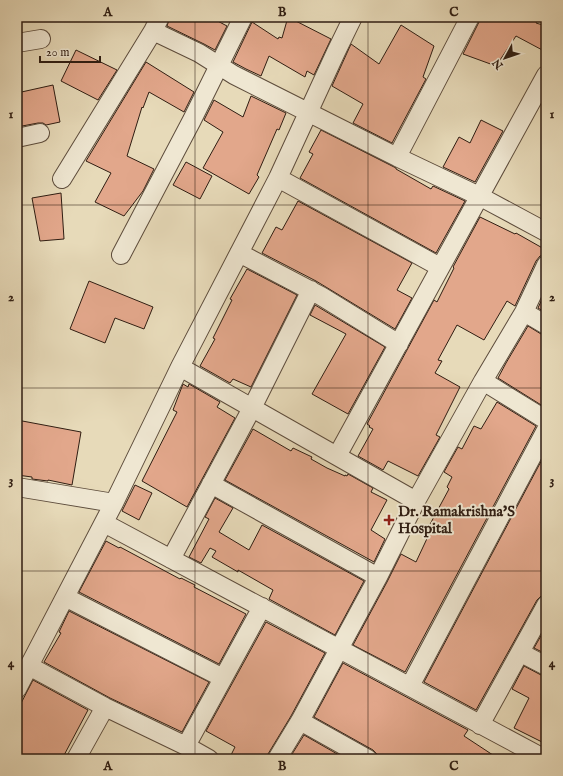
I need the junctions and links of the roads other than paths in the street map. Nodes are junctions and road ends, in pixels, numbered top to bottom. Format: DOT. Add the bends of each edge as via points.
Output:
graph roads {
  1 [pos="243,17"];
  2 [pos="353,17"];
  3 [pos="470,17"];
  4 [pos="156,24"];
  5 [pos="41,39"];
  6 [pos="17,44"];
  7 [pos="219,66"];
  8 [pos="546,75"];
  9 [pos="308,112"];
  10 [pos="40,133"];
  11 [pos="17,138"];
  12 [pos="397,157"];
  13 [pos="278,178"];
  14 [pos="62,179"];
  15 [pos="480,196"];
  16 [pos="546,232"];
  17 [pos="239,253"];
  18 [pos="121,255"];
  19 [pos="546,265"];
  20 [pos="440,267"];
  21 [pos="311,290"];
  22 [pos="524,312"];
  23 [pos="546,325"];
  24 [pos="399,344"];
  25 [pos="180,367"];
  26 [pos="483,381"];
  27 [pos="252,408"];
  28 [pos="546,420"];
  29 [pos="546,430"];
  30 [pos="337,456"];
  31 [pos="211,484"];
  32 [pos="17,487"];
  33 [pos="416,501"];
  34 [pos="114,503"];
  35 [pos="104,523"];
  36 [pos="171,559"];
  37 [pos="378,577"];
  38 [pos="65,597"];
  39 [pos="546,605"];
  40 [pos="262,607"];
  41 [pos="340,649"];
  42 [pos="521,653"];
  43 [pos="29,666"];
  44 [pos="546,666"];
  45 [pos="223,678"];
  46 [pos="410,686"];
  47 [pos="17,689"];
  48 [pos="105,707"];
  49 [pos="300,721"];
  50 [pos="480,725"];
  51 [pos="186,746"];
  52 [pos="76,759"];
  53 [pos="209,759"];
  54 [pos="277,759"];
  55 [pos="368,759"];
  56 [pos="545,759"];
  1 -- 7 [label="street"];
  2 -- 9 [label="street"];
  3 -- 12 [label="street"];
  4 -- 7 [label="street"];
  4 -- 14 [label="street"];
  5 -- 6 [label="street"];
  7 -- 9 [label="street"];
  7 -- 18 [label="street"];
  8 -- 15 [label="street"];
  9 -- 12 [label="street"];
  9 -- 13 [label="street"];
  10 -- 11 [label="street"];
  12 -- 15 [label="street"];
  13 -- 17 [label="street"];
  13 -- 20 [label="street"];
  15 -- 16 [label="street"];
  15 -- 20 [label="street"];
  17 -- 21 [label="street"];
  17 -- 25 [label="street"];
  19 -- 22 [label="street"];
  20 -- 24 [label="street"];
  21 -- 24 [label="street"];
  21 -- 27 [label="street"];
  22 -- 23 [label="street"];
  22 -- 26 [label="street"];
  24 -- 30 [label="street"];
  25 -- 27 [label="street"];
  25 -- 34 [label="street"];
  26 -- 28 [label="street"];
  26 -- 33 [label="street"];
  27 -- 30 [label="street"];
  27 -- 31 [label="street"];
  29 -- 46 [label="street"];
  30 -- 33 [label="street"];
  31 -- 36 [label="street"];
  31 -- 37 [label="street"];
  32 -- 34 [label="street"];
  33 -- 37 [label="street"];
  34 -- 35 [label="street"];
  35 -- 36 [label="street"];
  35 -- 38 [label="street"];
  36 -- 40 [label="street"];
  37 -- 41 [label="street"];
  38 -- 43 [label="street"];
  38 -- 45 [label="street"];
  39 -- 42 [label="street"];
  40 -- 41 [label="street"];
  40 -- 45 [label="street"];
  41 -- 46 [label="street"];
  41 -- 49 [label="street"];
  42 -- 44 [label="street"];
  42 -- 50 [label="street"];
  43 -- 47 [label="street"];
  43 -- 48 [label="street"];
  45 -- 51 [label="street"];
  46 -- 50 [label="street"];
  48 -- 51 [label="street"];
  48 -- 52 [label="street"];
  49 -- 54 [label="street"];
  49 -- 55 [label="street"];
  50 -- 56 [label="street"];
  51 -- 53 [label="street"];
}
